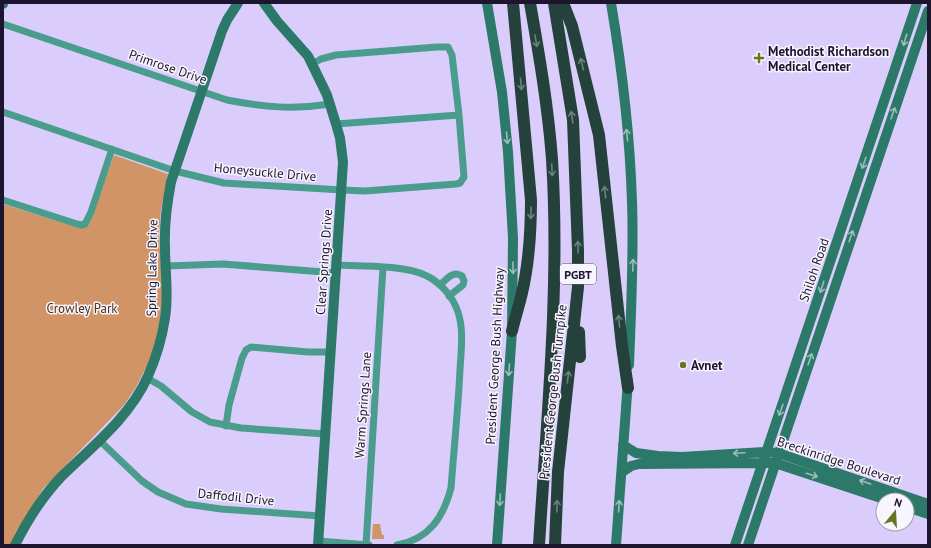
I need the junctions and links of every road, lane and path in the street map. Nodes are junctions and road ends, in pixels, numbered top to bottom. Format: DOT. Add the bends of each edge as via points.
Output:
graph roads {
  1 [pos="238,3"];
  2 [pos="264,3"];
  3 [pos="487,3"];
  4 [pos="513,3"];
  5 [pos="530,3"];
  6 [pos="554,3"];
  7 [pos="563,3"];
  8 [pos="611,3"];
  9 [pos="917,3"];
  10 [pos="928,11"];
  11 [pos="3,24"];
  12 [pos="900,56"];
  13 [pos="912,60"];
  14 [pos="312,64"];
  15 [pos="201,91"];
  16 [pos="330,104"];
  17 [pos="3,112"];
  18 [pos="459,115"];
  19 [pos="336,124"];
  20 [pos="112,149"];
  21 [pos="175,170"];
  22 [pos="342,190"];
  23 [pos="851,199"];
  24 [pos="3,200"];
  25 [pos="862,206"];
  26 [pos="166,266"];
  27 [pos="384,267"];
  28 [pos="336,269"];
  29 [pos="440,285"];
  30 [pos="578,287"];
  31 [pos="450,296"];
  32 [pos="512,331"];
  33 [pos="331,352"];
  34 [pos="580,357"];
  35 [pos="147,378"];
  36 [pos="628,388"];
  37 [pos="226,426"];
  38 [pos="325,434"];
  39 [pos="99,440"];
  40 [pos="623,445"];
  41 [pos="765,457"];
  42 [pos="777,458"];
  43 [pos="686,460"];
  44 [pos="622,472"];
  45 [pos="875,495"];
  46 [pos="928,504"];
  47 [pos="915,510"];
  48 [pos="928,514"];
  49 [pos="320,516"];
  50 [pos="318,543"];
  51 [pos="15,545"];
  52 [pos="366,545"];
  53 [pos="370,545"];
  54 [pos="397,545"];
  55 [pos="497,545"];
  56 [pos="539,545"];
  57 [pos="555,545"];
  58 [pos="616,545"];
  59 [pos="735,545"];
  60 [pos="748,545"];
  1 -- 15 [label="main road, Spring Lake Drive" via="222,31"];
  2 -- 14 [label="main road, Clear Springs Drive"];
  3 -- 32 [label="main road, President George Bush Highway, one-way" via="502,92 508,152 513,238"];
  4 -- 32 [label="highway, one-way" via="531,207 527,268"];
  5 -- 56 [label="highway, President George Bush Turnpike / PGBT, one-way" via="550,136 554,221 553,328"];
  30 -- 6 [label="highway, President George Bush Turnpike / PGBT, one-way" via="573,120"];
  36 -- 7 [label="highway, one-way" via="599,135 572,26"];
  36 -- 8 [label="main road, one-way" via="633,261 632,201 624,97"];
  9 -- 12 [label="main road, Shiloh Road, one-way"];
  10 -- 13 [label="main road, Shiloh Road"];
  11 -- 15 [label="street, Primrose Drive"];
  12 -- 13 [label="main road"];
  12 -- 23 [label="main road, Shiloh Road, one-way"];
  25 -- 13 [label="main road, Shiloh Road, one-way"];
  14 -- 16 [label="main road, Clear Springs Drive"];
  14 -- 18 [label="street" via="320,59 345,54 448,47 452,55"];
  15 -- 16 [label="street, Primrose Drive" via="228,100 252,104 292,108"];
  15 -- 21 [label="main road, Spring Lake Drive"];
  16 -- 19 [label="main road, Clear Springs Drive"];
  17 -- 20 [label="street, Honeysuckle Drive"];
  18 -- 19 [label="street"];
  18 -- 22 [label="street, Honeysuckle Drive" via="464,166 463,180 460,183 364,191"];
  19 -- 22 [label="main road, Clear Springs Drive" via="343,162"];
  20 -- 21 [label="street, Honeysuckle Drive"];
  20 -- 24 [label="street" via="85,224 77,224"];
  21 -- 22 [label="street, Honeysuckle Drive" via="224,183"];
  21 -- 26 [label="main road, Spring Lake Drive" via="168,204"];
  22 -- 28 [label="main road, Clear Springs Drive"];
  23 -- 25 [label="main road"];
  23 -- 41 [label="main road, Shiloh Road, one-way"];
  42 -- 25 [label="main road, Shiloh Road, one-way"];
  26 -- 28 [label="street" via="223,264"];
  26 -- 35 [label="main road, Spring Lake Drive" via="167,298 161,342"];
  27 -- 28 [label="street"];
  27 -- 29 [label="street" via="414,271"];
  27 -- 52 [label="street, Warm Springs Lane"];
  28 -- 33 [label="main road, Clear Springs Drive"];
  29 -- 31 [label="street"];
  29 -- 31 [label="street" via="454,274 462,276 463,285"];
  30 -- 34 [label="highway"];
  57 -- 30 [label="highway, President George Bush Turnpike / PGBT, one-way" via="558,472"];
  31 -- 54 [label="street" via="458,312 462,332 451,488 443,511 432,528"];
  32 -- 55 [label="main road, President George Bush Highway, one-way"];
  33 -- 37 [label="street" via="251,347 246,350 229,405"];
  33 -- 38 [label="main road, Clear Springs Drive"];
  35 -- 37 [label="street" via="202,419"];
  35 -- 39 [label="main road, Spring Lake Drive" via="126,410"];
  36 -- 40 [label="main road"];
  37 -- 38 [label="street"];
  38 -- 49 [label="main road, Clear Springs Drive"];
  39 -- 49 [label="street, Daffodil Drive" via="142,481 158,492 186,504"];
  39 -- 51 [label="main road, Spring Lake Drive" via="60,478 42,500"];
  40 -- 43 [label="main road, Breckinridge Boulevard" via="636,454"];
  40 -- 44 [label="main road"];
  41 -- 42 [label="main road, Breckinridge Boulevard"];
  41 -- 43 [label="main road, Breckinridge Boulevard"];
  41 -- 59 [label="main road, Shiloh Road"];
  42 -- 45 [label="main road, Breckinridge Boulevard, one-way"];
  46 -- 42 [label="main road, Breckinridge Boulevard, one-way"];
  42 -- 60 [label="main road, Shiloh Road"];
  43 -- 44 [label="main road, Breckinridge Boulevard" via="639,464"];
  58 -- 44 [label="main road, one-way"];
  47 -- 48 [label="main road"];
  49 -- 50 [label="main road, Clear Springs Drive"];
  50 -- 52 [label="street"];
  52 -- 53 [label="street"];
}
